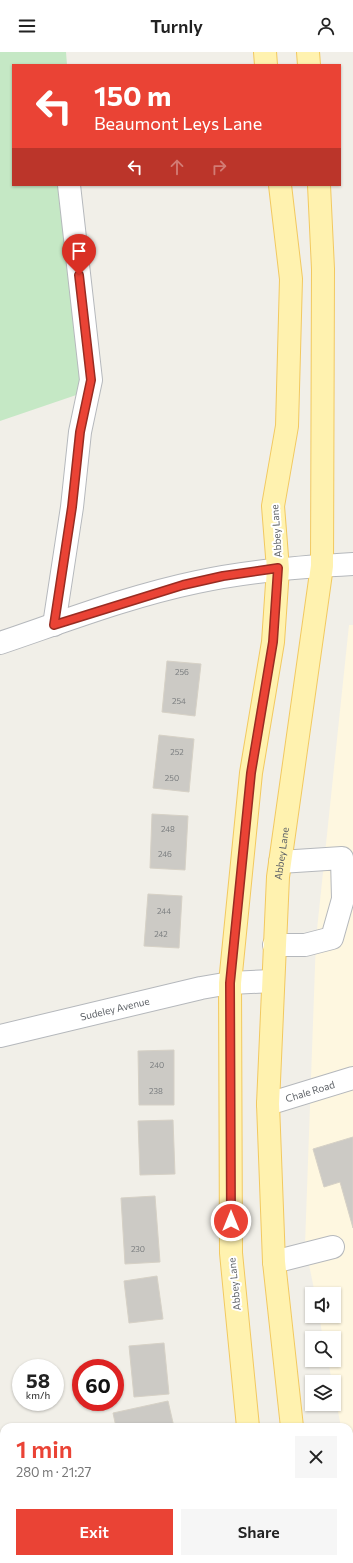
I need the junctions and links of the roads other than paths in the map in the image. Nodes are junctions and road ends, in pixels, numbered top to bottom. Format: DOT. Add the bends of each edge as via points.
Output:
graph roads {
  1 [pos="265,52"];
  2 [pos="308,52"];
  3 [pos="266,64"];
  4 [pos="309,64"];
  5 [pos="69,186"];
  6 [pos="280,186"];
  7 [pos="319,186"];
  8 [pos="353,564"];
  9 [pos="322,566"];
  10 [pos="278,568"];
  11 [pos="54,625"];
  12 [pos="0,643"];
  13 [pos="280,862"];
  14 [pos="274,945"];
  15 [pos="273,981"];
  16 [pos="230,983"];
  17 [pos="0,1036"];
  18 [pos="353,1078"];
  19 [pos="268,1104"];
  20 [pos="333,1247"];
  21 [pos="274,1262"];
  22 [pos="248,1423"];
  23 [pos="292,1423"];
  1 -- 3 [label="main road"];
  2 -- 4 [label="main road"];
  5 -- 11 [label="street" via="91,380 80,432 72,507"];
  6 -- 10 [label="main road, Abbey Lane" via="291,280 287,426 273,506"];
  7 -- 9 [label="main road, Abbey Lane" via="323,269"];
  8 -- 9 [label="street"];
  9 -- 10 [label="street"];
  9 -- 13 [label="main road, Abbey Lane"];
  10 -- 11 [label="street" via="183,585"];
  10 -- 16 [label="main road, Abbey Lane" via="273,642 251,773"];
  11 -- 12 [label="street"];
  13 -- 14 [label="main road, Abbey Lane"];
  13 -- 14 [label="street" via="342,858 342,899 332,938 306,944"];
  14 -- 15 [label="main road, Abbey Lane"];
  15 -- 16 [label="street, Sudeley Avenue"];
  15 -- 19 [label="main road, Abbey Lane"];
  16 -- 17 [label="street, Sudeley Avenue"];
  16 -- 22 [label="main road, Abbey Lane" via="231,1253"];
  18 -- 19 [label="street, Chale Road"];
  19 -- 21 [label="main road, Abbey Lane"];
  20 -- 21 [label="street"];
  21 -- 23 [label="main road, Abbey Lane"];
}
